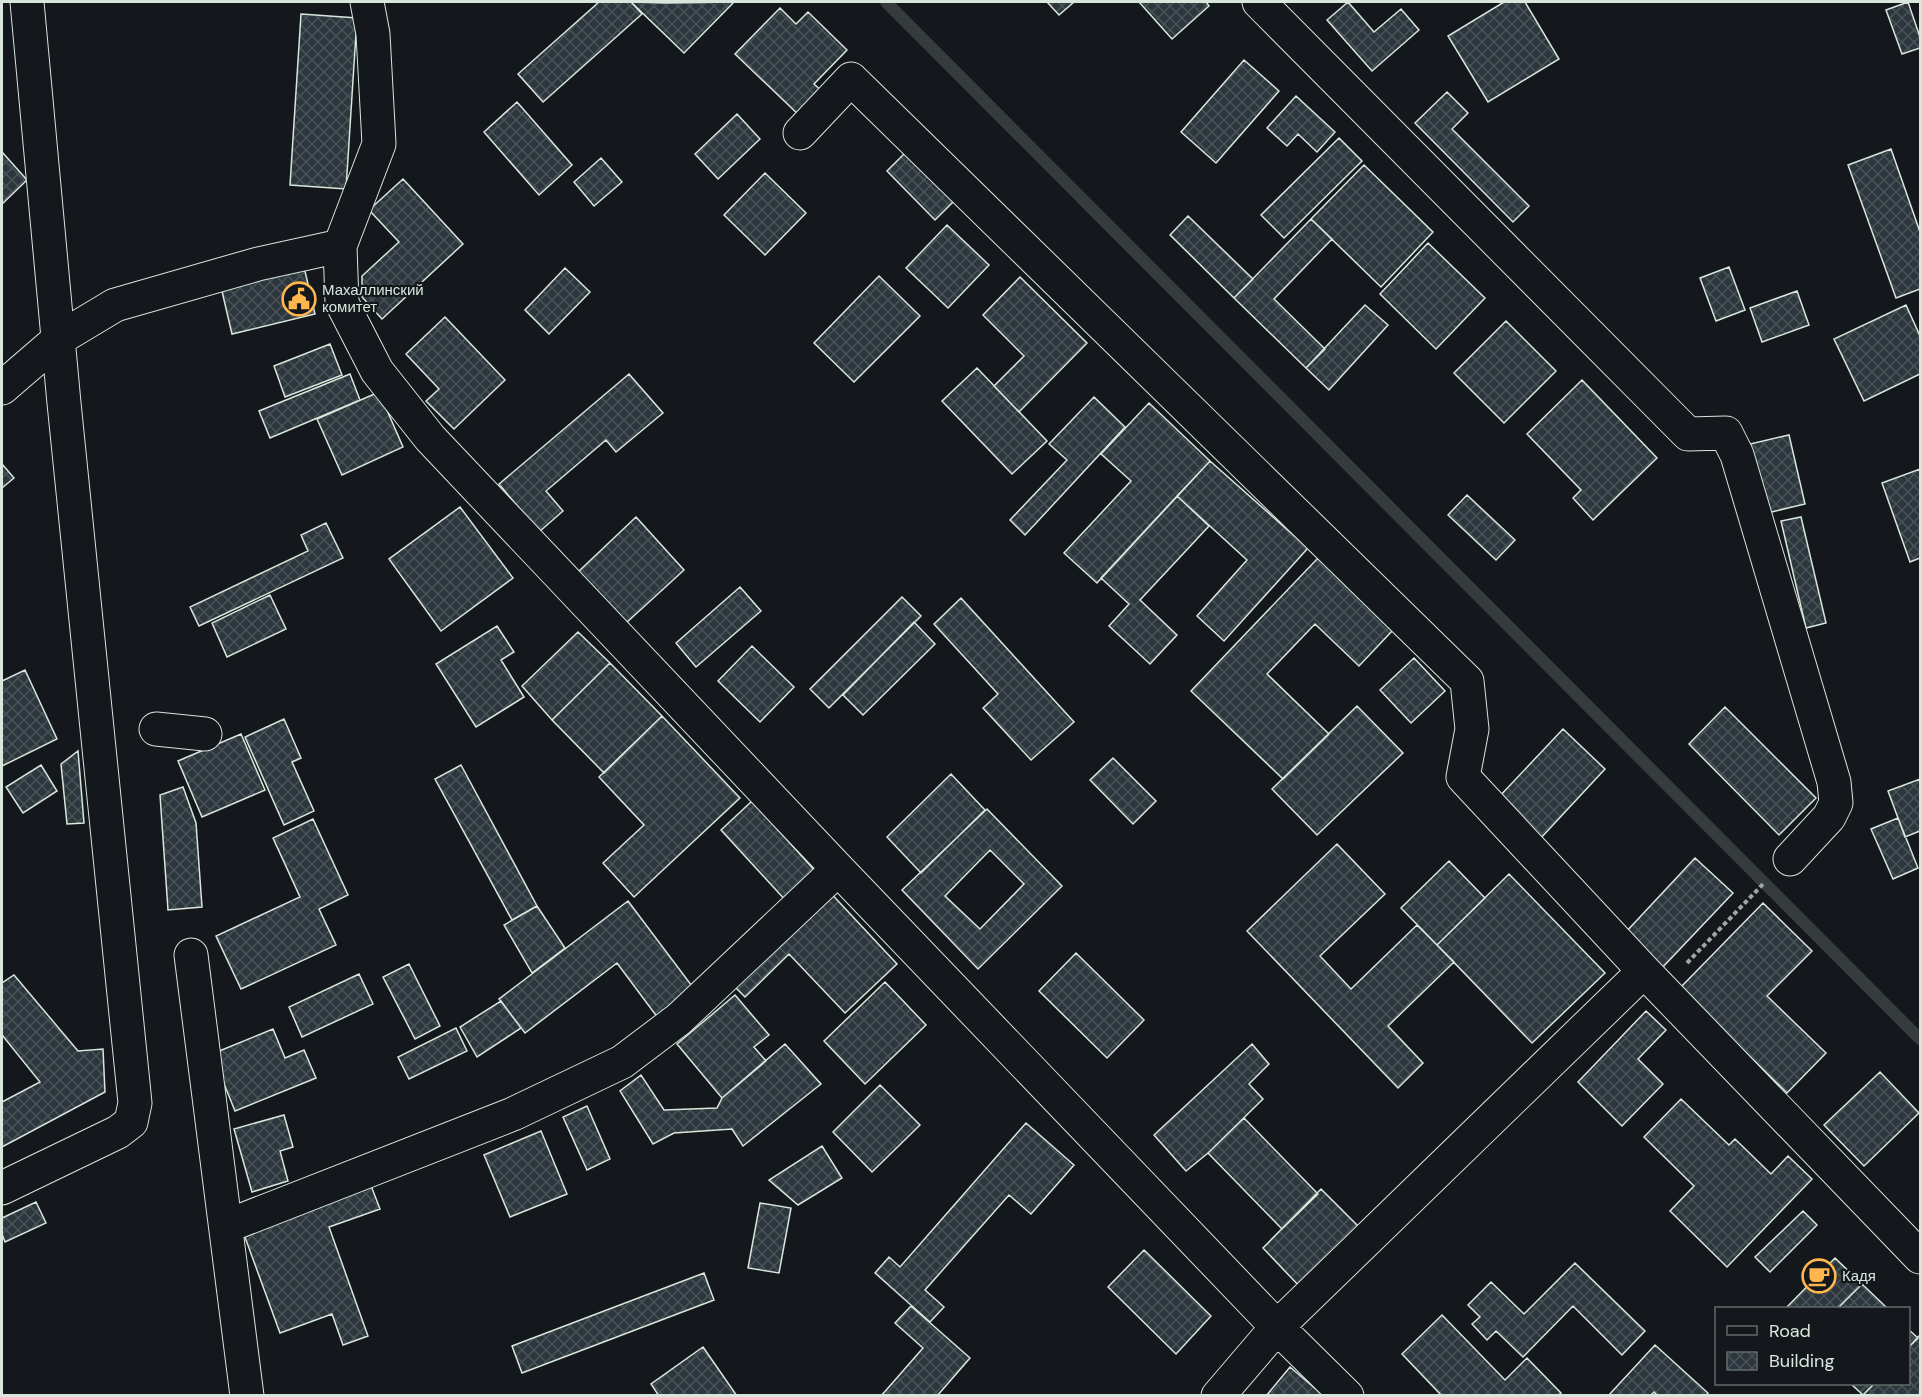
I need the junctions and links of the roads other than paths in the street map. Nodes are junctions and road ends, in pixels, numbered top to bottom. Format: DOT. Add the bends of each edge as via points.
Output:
graph roads {
  1 [pos="27,2"];
  2 [pos="367,2"];
  3 [pos="1259,2"];
  4 [pos="800,133"];
  5 [pos="340,246"];
  6 [pos="60,338"];
  7 [pos="2,388"];
  8 [pos="156,729"];
  9 [pos="205,734"];
  10 [pos="1790,859"];
  11 [pos="838,869"];
  12 [pos="191,955"];
  13 [pos="1644,971"];
  14 [pos="2,1188"];
  15 [pos="227,1226"];
  16 [pos="1920,1257"];
  17 [pos="1276,1327"];
  18 [pos="247,1395"];
  19 [pos="1218,1395"];
  20 [pos="1347,1395"];
  1 -- 6 [label="street"];
  2 -- 5 [label="street" via="373,34 379,144"];
  3 -- 10 [label="street" via="1688,434 1726,433 1737,455 1834,782 1836,803 1829,817"];
  4 -- 13 [label="street" via="850,79 1467,681 1472,729 1463,777"];
  5 -- 6 [label="street" via="258,264 115,305"];
  5 -- 11 [label="street" via="342,303 377,371 423,429"];
  6 -- 7 [label="street"];
  6 -- 14 [label="street" via="106,737 133,1112 131,1122 118,1132"];
  8 -- 9 [label="street"];
  11 -- 15 [label="street" via="679,1019 622,1062 513,1114"];
  11 -- 17 [label="street"];
  12 -- 15 [label="street"];
  13 -- 16 [label="street"];
  13 -- 17 [label="street"];
  15 -- 18 [label="street"];
  17 -- 19 [label="street"];
  17 -- 20 [label="street"];
}
